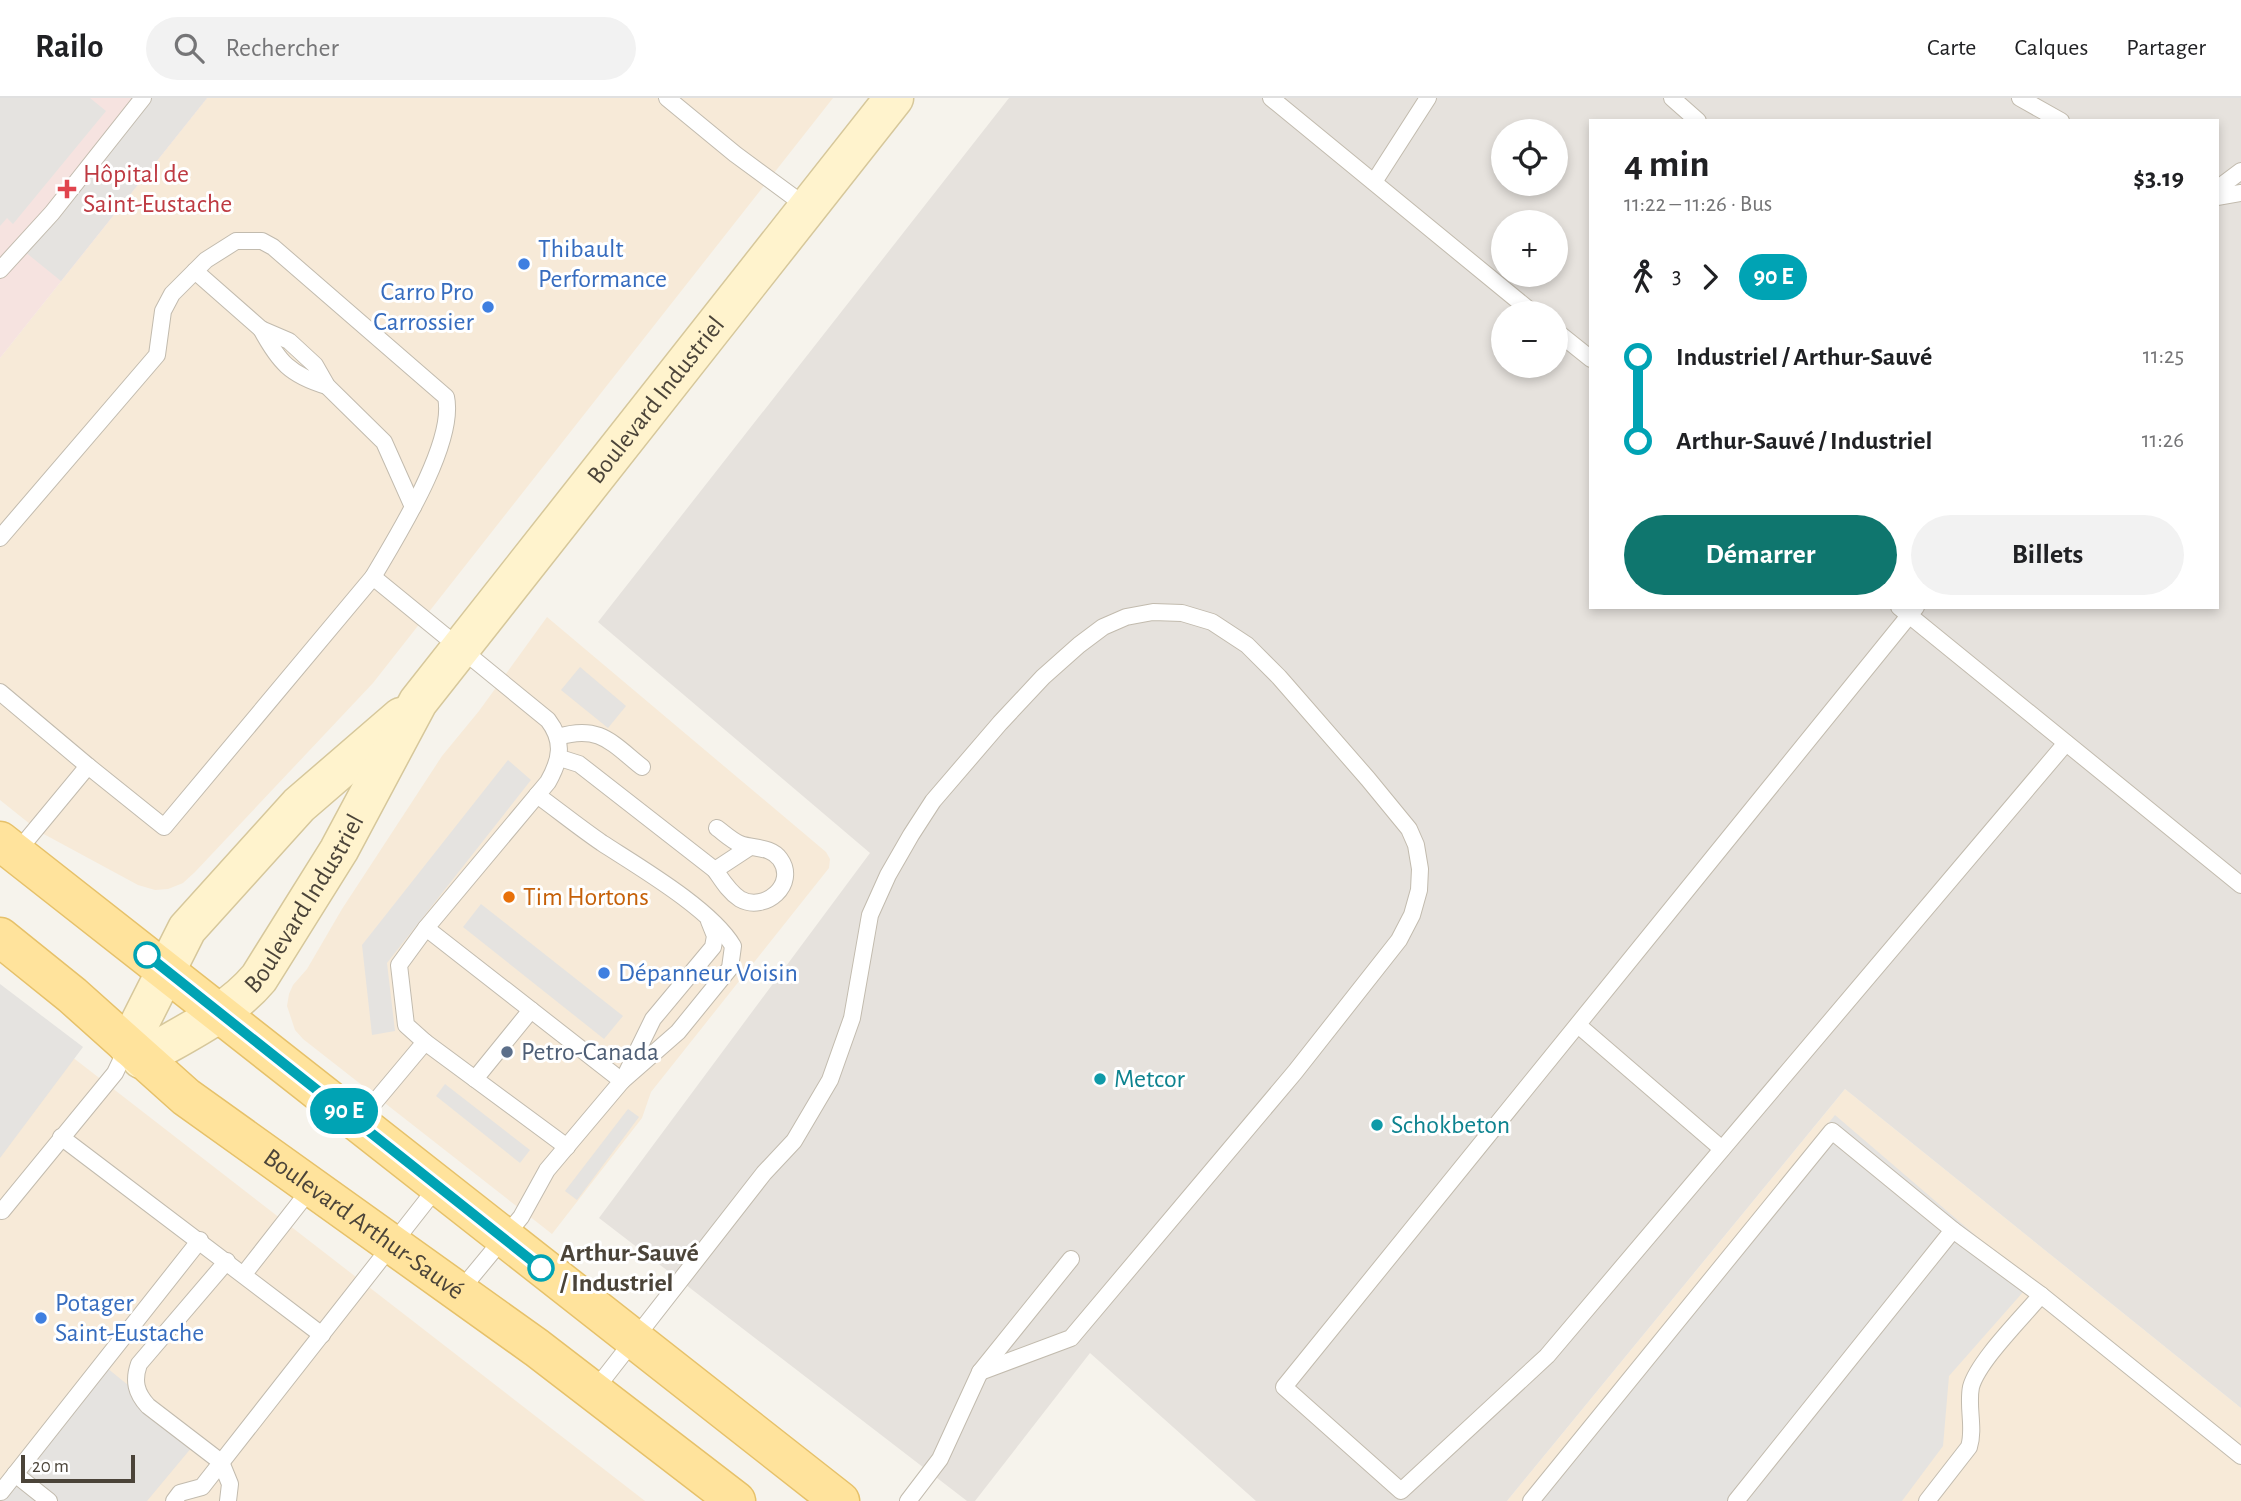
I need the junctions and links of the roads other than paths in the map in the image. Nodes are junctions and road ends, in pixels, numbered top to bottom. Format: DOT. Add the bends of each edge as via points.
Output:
graph roads {
  1 [pos="143,98"];
  2 [pos="667,98"];
  3 [pos="894,98"];
  4 [pos="1271,98"];
  5 [pos="1428,98"];
  6 [pos="1672,98"];
  7 [pos="2020,98"];
  8 [pos="1696,119"];
  9 [pos="2057,119"];
  10 [pos="2241,171"];
  11 [pos="1374,182"];
  12 [pos="2219,188"];
  13 [pos="2241,193"];
  14 [pos="2219,197"];
  15 [pos="807,207"];
  16 [pos="0,270"];
  17 [pos="195,271"];
  18 [pos="1519,301"];
  19 [pos="1568,341"];
  20 [pos="1589,357"];
  21 [pos="413,507"];
  22 [pos="0,538"];
  23 [pos="373,577"];
  24 [pos="1908,610"];
  25 [pos="460,649"];
  26 [pos="0,692"];
  27 [pos="418,702"];
  28 [pos="558,737"];
  29 [pos="2066,743"];
  30 [pos="560,758"];
  31 [pos="88,766"];
  32 [pos="642,767"];
  33 [pos="537,795"];
  34 [pos="717,828"];
  35 [pos="750,846"];
  36 [pos="8,847"];
  37 [pos="715,870"];
  38 [pos="2241,885"];
  39 [pos="706,916"];
  40 [pos="426,928"];
  41 [pos="0,937"];
  42 [pos="165,969"];
  43 [pos="531,1010"];
  44 [pos="220,1012"];
  45 [pos="1578,1025"];
  46 [pos="425,1042"];
  47 [pos="128,1059"];
  48 [pos="475,1079"];
  49 [pos="622,1081"];
  50 [pos="358,1122"];
  51 [pos="61,1137"];
  52 [pos="567,1147"];
  53 [pos="1722,1149"];
  54 [pos="438,1186"];
  55 [pos="312,1187"];
  56 [pos="1,1212"];
  57 [pos="1953,1230"];
  58 [pos="504,1238"];
  59 [pos="200,1240"];
  60 [pos="392,1245"];
  61 [pos="1072,1259"];
  62 [pos="226,1261"];
  63 [pos="244,1274"];
  64 [pos="459,1292"];
  65 [pos="2041,1295"];
  66 [pos="322,1335"];
  67 [pos="634,1340"];
  68 [pos="980,1372"];
  69 [pos="593,1392"];
  70 [pos="2241,1456"];
  71 [pos="221,1462"];
  72 [pos="15,1474"];
  73 [pos="0,1491"];
  74 [pos="830,1498"];
  75 [pos="49,1501"];
  76 [pos="174,1501"];
  77 [pos="228,1501"];
  78 [pos="736,1501"];
  79 [pos="908,1501"];
  80 [pos="1531,1501"];
  81 [pos="1736,1501"];
  82 [pos="1927,1501"];
  1 -- 16 [label="lane" via="52,213"];
  2 -- 15 [label="lane"];
  3 -- 15 [label="street, Boulevard Industriel"];
  4 -- 11 [label="lane"];
  5 -- 11 [label="lane"];
  6 -- 8 [label="lane"];
  7 -- 9 [label="lane"];
  10 -- 12 [label="lane"];
  11 -- 18 [label="lane"];
  13 -- 14 [label="lane"];
  15 -- 25 [label="street, Boulevard Industriel"];
  17 -- 21 [label="lane" via="261,329 289,341 316,365 327,386 384,442"];
  17 -- 21 [label="lane" via="236,241 262,241 440,390 446,397 447,421"];
  17 -- 22 [label="lane" via="163,311 157,355"];
  19 -- 20 [label="lane"];
  21 -- 23 [label="lane"];
  23 -- 25 [label="lane"];
  23 -- 31 [label="lane" via="164,827"];
  24 -- 29 [label="lane"];
  24 -- 45 [label="lane"];
  25 -- 27 [label="street, Boulevard Industriel"];
  25 -- 28 [label="lane" via="548,720"];
  26 -- 31 [label="lane"];
  27 -- 42 [label="street, Boulevard Industriel" via="299,805 187,929"];
  27 -- 44 [label="street, Boulevard Industriel" via="339,850 269,963 249,990"];
  28 -- 30 [label="lane"];
  28 -- 32 [label="lane" via="579,732 603,736"];
  29 -- 38 [label="lane"];
  29 -- 53 [label="lane"];
  30 -- 33 [label="lane"];
  30 -- 37 [label="lane" via="579,764"];
  31 -- 36 [label="lane"];
  33 -- 39 [label="lane"];
  33 -- 40 [label="lane"];
  34 -- 35 [label="lane"];
  35 -- 37 [label="lane"];
  35 -- 37 [label="lane" via="781,860 784,881 773,897 762,902 741,900"];
  36 -- 42 [label="main road"];
  39 -- 49 [label="lane" via="715,936 713,947 653,1019"];
  39 -- 49 [label="lane" via="733,946 730,968 678,1032"];
  40 -- 43 [label="lane"];
  40 -- 46 [label="lane" via="399,965 405,1025"];
  41 -- 47 [label="main road, Boulevard Arthur-Sauvé" via="72,995"];
  42 -- 44 [label="main road"];
  42 -- 47 [label="street, Boulevard Industriel"];
  43 -- 48 [label="lane"];
  43 -- 49 [label="lane"];
  44 -- 47 [label="street, Boulevard Industriel"];
  44 -- 50 [label="main road"];
  45 -- 53 [label="lane"];
  45 -- 53 [label="lane" via="1284,1387 1401,1491 1546,1356"];
  46 -- 48 [label="lane"];
  46 -- 50 [label="lane"];
  47 -- 51 [label="lane"];
  47 -- 55 [label="main road, Boulevard Arthur-Sauvé"];
  48 -- 52 [label="lane"];
  49 -- 52 [label="lane"];
  50 -- 54 [label="main road"];
  51 -- 56 [label="lane"];
  51 -- 59 [label="lane"];
  52 -- 58 [label="lane"];
  54 -- 58 [label="main road"];
  54 -- 60 [label="lane"];
  55 -- 60 [label="main road, Boulevard Arthur-Sauvé"];
  55 -- 63 [label="lane"];
  57 -- 65 [label="lane"];
  57 -- 80 [label="lane" via="1832,1131"];
  57 -- 81 [label="lane"];
  58 -- 64 [label="lane"];
  58 -- 67 [label="main road"];
  59 -- 62 [label="lane"];
  59 -- 72 [label="lane"];
  60 -- 64 [label="main road, Boulevard Arthur-Sauvé"];
  60 -- 66 [label="lane"];
  61 -- 68 [label="lane"];
  62 -- 63 [label="lane"];
  62 -- 71 [label="lane" via="139,1364 135,1376 140,1398"];
  63 -- 66 [label="lane"];
  64 -- 69 [label="main road, Boulevard Arthur-Sauvé"];
  65 -- 70 [label="lane"];
  65 -- 82 [label="lane" via="1978,1371 1970,1390 1969,1447"];
  66 -- 71 [label="lane"];
  67 -- 68 [label="lane" via="794,1140 830,1080 852,1018 870,915 888,875 933,801 1042,677 1103,627 1153,612 1182,613 1212,622 1247,645 1368,779 1416,845 1419,890 1412,915 1390,951 1070,1338"];
  67 -- 69 [label="lane"];
  67 -- 74 [label="main road"];
  68 -- 79 [label="lane" via="940,1459"];
  69 -- 78 [label="main road, Boulevard Arthur-Sauvé"];
  71 -- 76 [label="lane" via="202,1487 180,1493"];
  71 -- 77 [label="lane" via="230,1484"];
  72 -- 73 [label="lane"];
  72 -- 75 [label="lane"];
}
